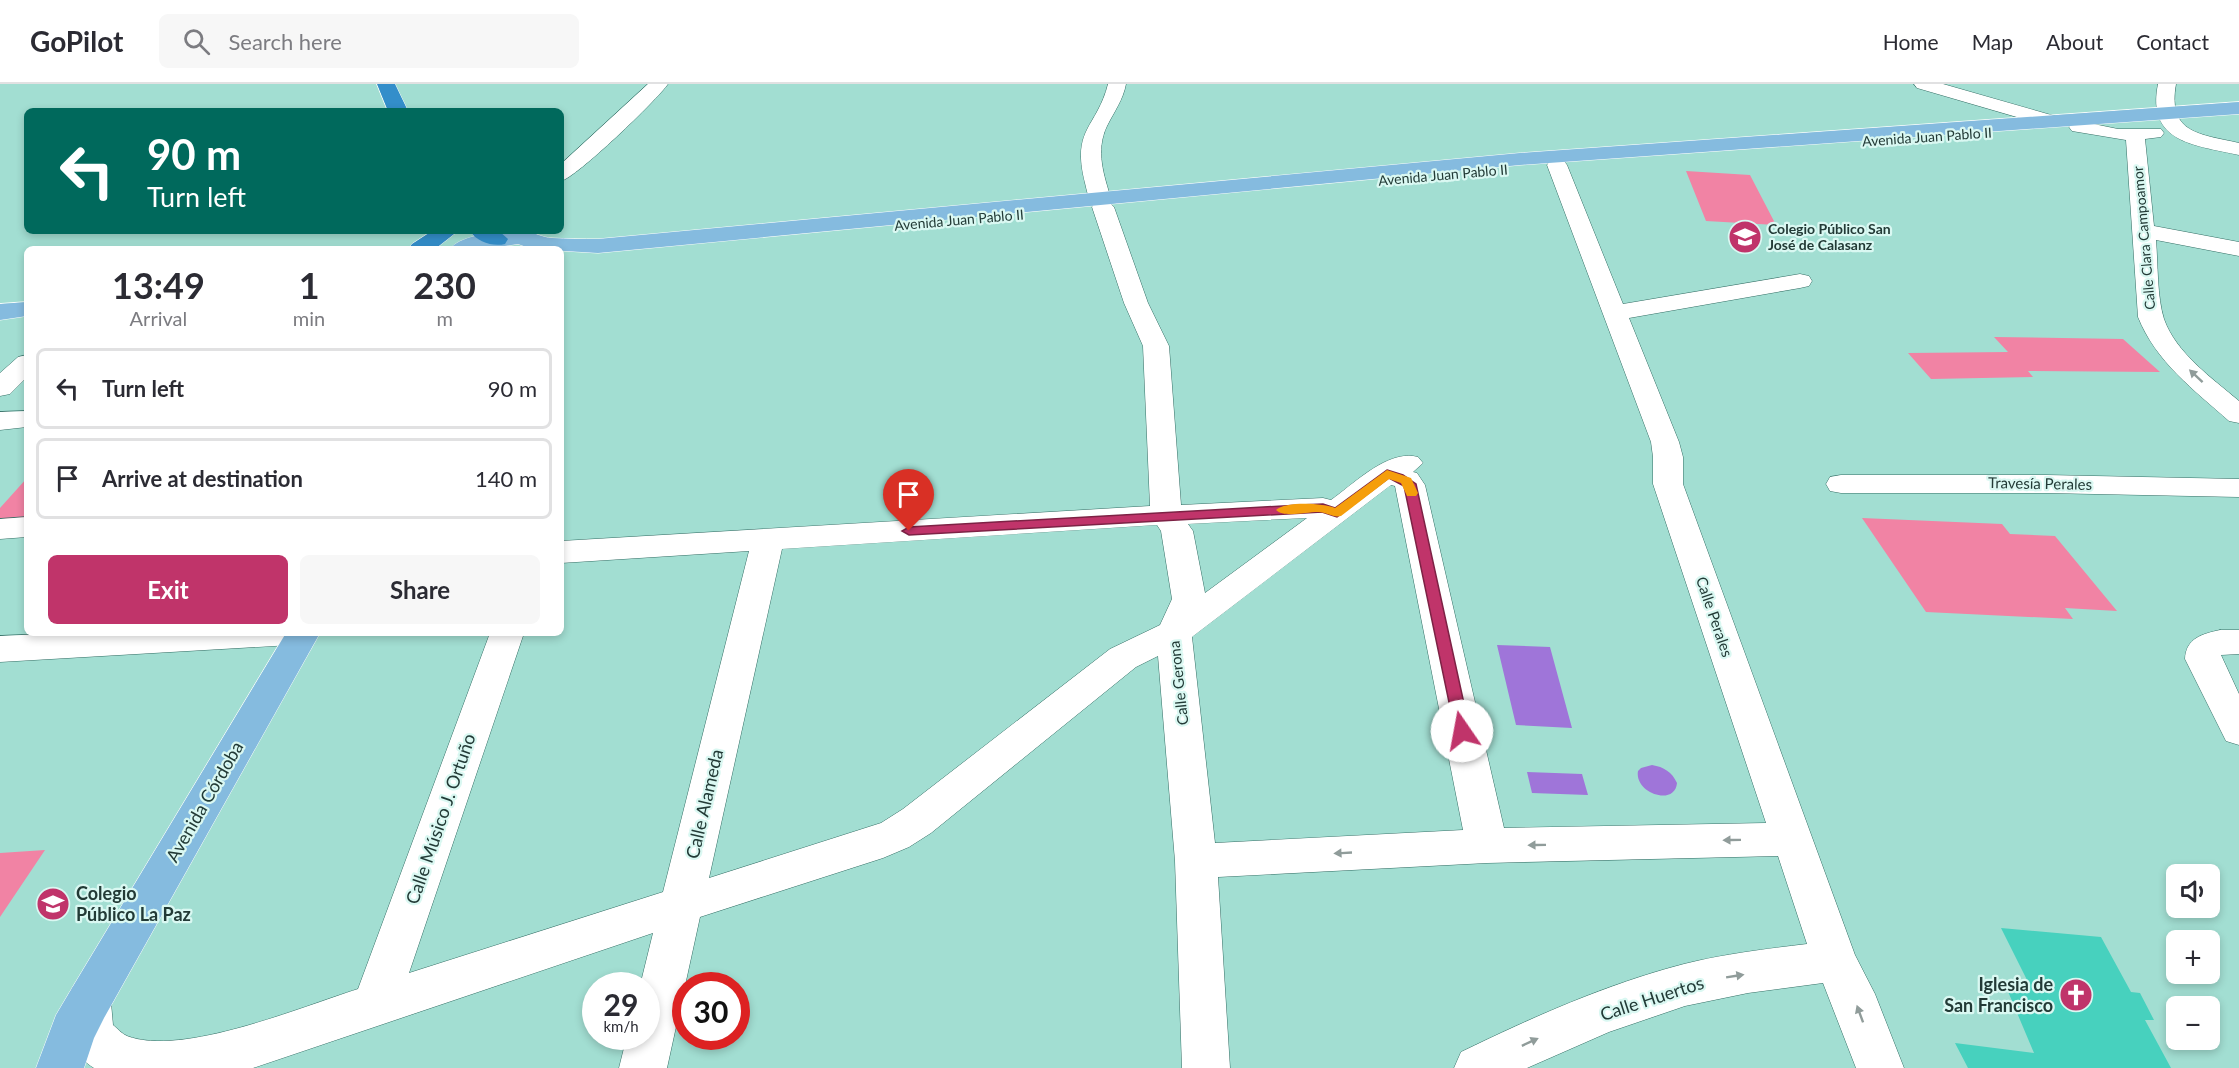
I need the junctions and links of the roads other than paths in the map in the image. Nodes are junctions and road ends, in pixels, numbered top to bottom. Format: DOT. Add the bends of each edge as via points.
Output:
graph roads {
  1 [pos="386,84"];
  2 [pos="659,84"];
  3 [pos="1117,84"];
  4 [pos="1923,84"];
  5 [pos="2167,84"];
  6 [pos="397,108"];
  7 [pos="2239,108"];
  8 [pos="2239,115"];
  9 [pos="2165,117"];
  10 [pos="2051,121"];
  11 [pos="2079,127"];
  12 [pos="2135,134"];
  13 [pos="2188,136"];
  14 [pos="2239,149"];
  15 [pos="1557,165"];
  16 [pos="564,172"];
  17 [pos="1102,203"];
  18 [pos="2145,231"];
  19 [pos="442,234"];
  20 [pos="503,235"];
  21 [pos="424,246"];
  22 [pos="470,246"];
  23 [pos="543,246"];
  24 [pos="2239,249"];
  25 [pos="564,251"];
  26 [pos="1800,281"];
  27 [pos="24,301"];
  28 [pos="0,304"];
  29 [pos="24,309"];
  30 [pos="0,312"];
  31 [pos="1613,313"];
  32 [pos="24,366"];
  33 [pos="0,388"];
  34 [pos="2239,416"];
  35 [pos="24,419"];
  36 [pos="0,420"];
  37 [pos="1841,484"];
  38 [pos="2239,488"];
  39 [pos="1337,513"];
  40 [pos="1166,515"];
  41 [pos="24,527"];
  42 [pos="0,529"];
  43 [pos="768,540"];
  44 [pos="564,552"];
  45 [pos="1174,633"];
  46 [pos="209,636"];
  47 [pos="301,636"];
  48 [pos="506,636"];
  49 [pos="2239,642"];
  50 [pos="18,643"];
  51 [pos="2239,731"];
  52 [pos="1791,839"];
  53 [pos="1487,846"];
  54 [pos="1196,861"];
  55 [pos="681,905"];
  56 [pos="1835,961"];
  57 [pos="375,1005"];
  58 [pos="74,1034"];
  59 [pos="206,1061"];
  60 [pos="42,1068"];
  61 [pos="643,1068"];
  62 [pos="1206,1068"];
  63 [pos="1478,1068"];
  64 [pos="1880,1068"];
  1 -- 6 [label="highway"];
  2 -- 16 [label="street"];
  3 -- 17 [label="street, Calle Gerona" via="1114,100 1092,140 1090,157"];
  4 -- 10 [label="street"];
  5 -- 9 [label="street"];
  7 -- 9 [label="main road, Avenida Juan Pablo II"];
  8 -- 9 [label="main road, Avenida Juan Pablo II"];
  9 -- 10 [label="main road, Avenida Juan Pablo II"];
  9 -- 11 [label="main road, Avenida Juan Pablo II"];
  9 -- 13 [label="street"];
  10 -- 17 [label="main road, Avenida Juan Pablo II" via="1520,159"];
  11 -- 12 [label="street" via="2107,134"];
  11 -- 15 [label="main road, Avenida Juan Pablo II"];
  12 -- 13 [label="street" via="2162,132"];
  12 -- 18 [label="street, Calle Clara Campoamor"];
  13 -- 14 [label="street"];
  15 -- 17 [label="main road, Avenida Juan Pablo II"];
  15 -- 31 [label="street, Calle Perales"];
  17 -- 25 [label="main road, Avenida Juan Pablo II"];
  17 -- 40 [label="street, Calle Gerona" via="1136,303 1156,346"];
  18 -- 24 [label="street"];
  34 -- 18 [label="street, Calle Clara Campoamor, one-way" via="2174,355 2155,329"];
  19 -- 21 [label="highway"];
  20 -- 22 [label="main road"];
  20 -- 23 [label="main road"];
  26 -- 31 [label="street"];
  27 -- 28 [label="main road"];
  29 -- 30 [label="main road"];
  31 -- 52 [label="street, Calle Perales" via="1665,442 1668,484"];
  32 -- 33 [label="street"];
  35 -- 36 [label="street"];
  37 -- 38 [label="street, Travesía Perales"];
  39 -- 40 [label="street" via="1323,508"];
  39 -- 45 [label="street"];
  39 -- 53 [label="street" via="1398,468 1410,484"];
  40 -- 43 [label="street"];
  40 -- 45 [label="street, Calle Gerona" via="1177,531 1189,599"];
  41 -- 42 [label="street"];
  43 -- 44 [label="street"];
  43 -- 55 [label="street, Calle Alameda"];
  45 -- 54 [label="street, Calle Gerona"];
  45 -- 55 [label="street" via="1123,658 895,835"];
  46 -- 50 [label="street"];
  47 -- 58 [label="main road, Avenida Córdoba"];
  48 -- 57 [label="street, Calle Músico J. Ortuño"];
  49 -- 51 [label="street" via="2209,645 2203,650 2203,659"];
  52 -- 53 [label="street, one-way"];
  52 -- 56 [label="street, Calle Perales"];
  53 -- 54 [label="street, one-way"];
  54 -- 62 [label="street, Calle Gerona"];
  55 -- 57 [label="street"];
  55 -- 61 [label="street, Calle Alameda"];
  63 -- 56 [label="street, Calle Huertos, one-way" via="1535,1039 1664,991"];
  64 -- 56 [label="street, Calle Perales, one-way"];
  57 -- 59 [label="street"];
  58 -- 59 [label="street" via="89,1027 97,1044 121,1061 153,1067"];
  58 -- 60 [label="main road, Avenida Córdoba"];
}
